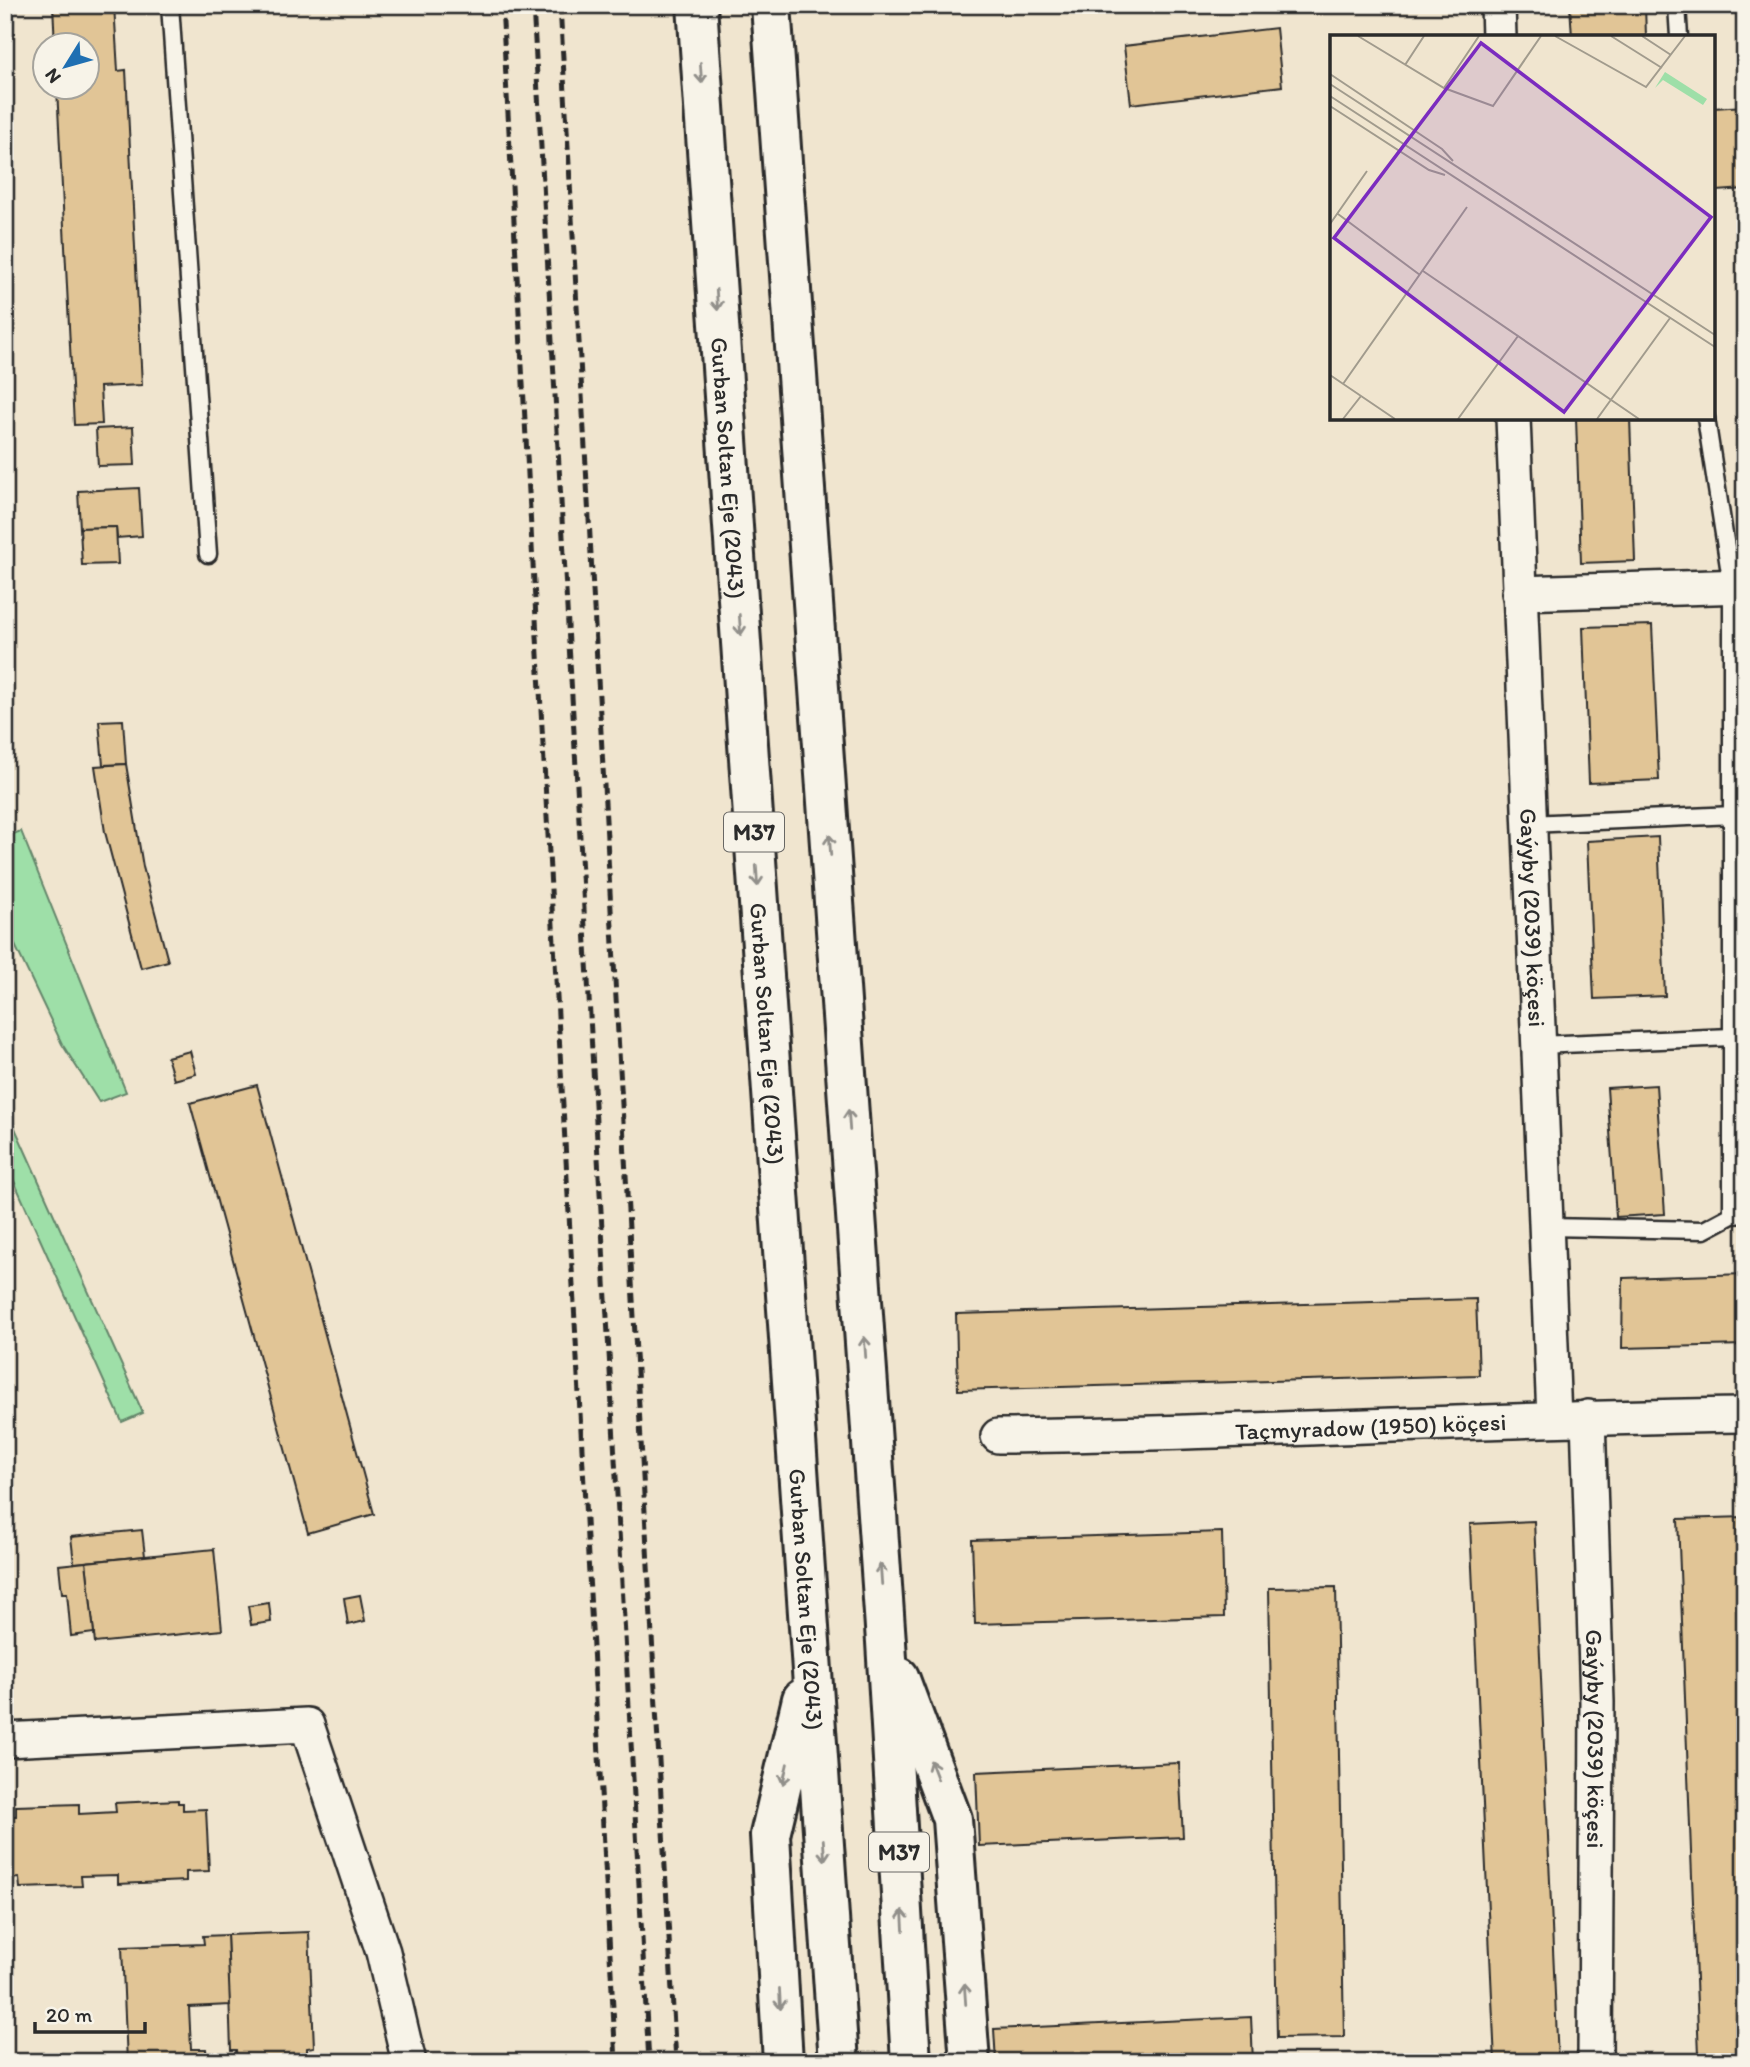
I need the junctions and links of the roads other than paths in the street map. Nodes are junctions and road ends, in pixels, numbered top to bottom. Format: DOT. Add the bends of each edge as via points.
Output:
graph roads {
  1 [pos="170,5"];
  2 [pos="697,5"];
  3 [pos="771,5"];
  4 [pos="1498,5"];
  5 [pos="1677,5"];
  6 [pos="1499,35"];
  7 [pos="1679,35"];
  8 [pos="1513,420"];
  9 [pos="1706,420"];
  10 [pos="208,554"];
  11 [pos="1738,586"];
  12 [pos="1519,593"];
  13 [pos="1734,816"];
  14 [pos="1529,824"];
  15 [pos="1732,1037"];
  16 [pos="1538,1045"];
  17 [pos="1738,1214"];
  18 [pos="1546,1227"];
  19 [pos="1745,1415"];
  20 [pos="1588,1417"];
  21 [pos="1554,1419"];
  22 [pos="998,1436"];
  23 [pos="886,1642"];
  24 [pos="811,1660"];
  25 [pos="5,1740"];
  26 [pos="409,2062"];
  27 [pos="783,2062"];
  28 [pos="839,2062"];
  29 [pos="911,2062"];
  30 [pos="970,2062"];
  31 [pos="1595,2062"];
  1 -- 10 [label="lane"];
  2 -- 24 [label="highway, Gurban Soltan Eje (2043) / M37, one-way"];
  23 -- 3 [label="highway, M37, one-way"];
  4 -- 6 [label="street"];
  5 -- 7 [label="lane"];
  8 -- 12 [label="street, Gaýyby (2039) köçesi"];
  9 -- 11 [label="lane"];
  11 -- 12 [label="street"];
  11 -- 13 [label="lane"];
  12 -- 14 [label="street, Gaýyby (2039) köçesi"];
  13 -- 14 [label="lane"];
  13 -- 15 [label="lane"];
  14 -- 16 [label="street, Gaýyby (2039) köçesi"];
  15 -- 16 [label="lane"];
  15 -- 17 [label="lane"];
  16 -- 18 [label="street, Gaýyby (2039) köçesi"];
  17 -- 18 [label="lane" via="1704,1230"];
  18 -- 21 [label="street, Gaýyby (2039) köçesi"];
  19 -- 20 [label="street, Taçmyradow (1950) köçesi"];
  20 -- 21 [label="street, Taçmyradow (1950) köçesi"];
  20 -- 31 [label="street, Gaýyby (2039) köçesi" via="1597,1702"];
  21 -- 22 [label="street, Taçmyradow (1950) köçesi"];
  29 -- 23 [label="highway, M37, one-way"];
  30 -- 23 [label="highway, one-way" via="952,1819"];
  24 -- 27 [label="highway, one-way" via="770,1835"];
  24 -- 28 [label="highway, Gurban Soltan Eje (2043), one-way"];
  25 -- 26 [label="street" via="307,1725 383,1952"];
}
